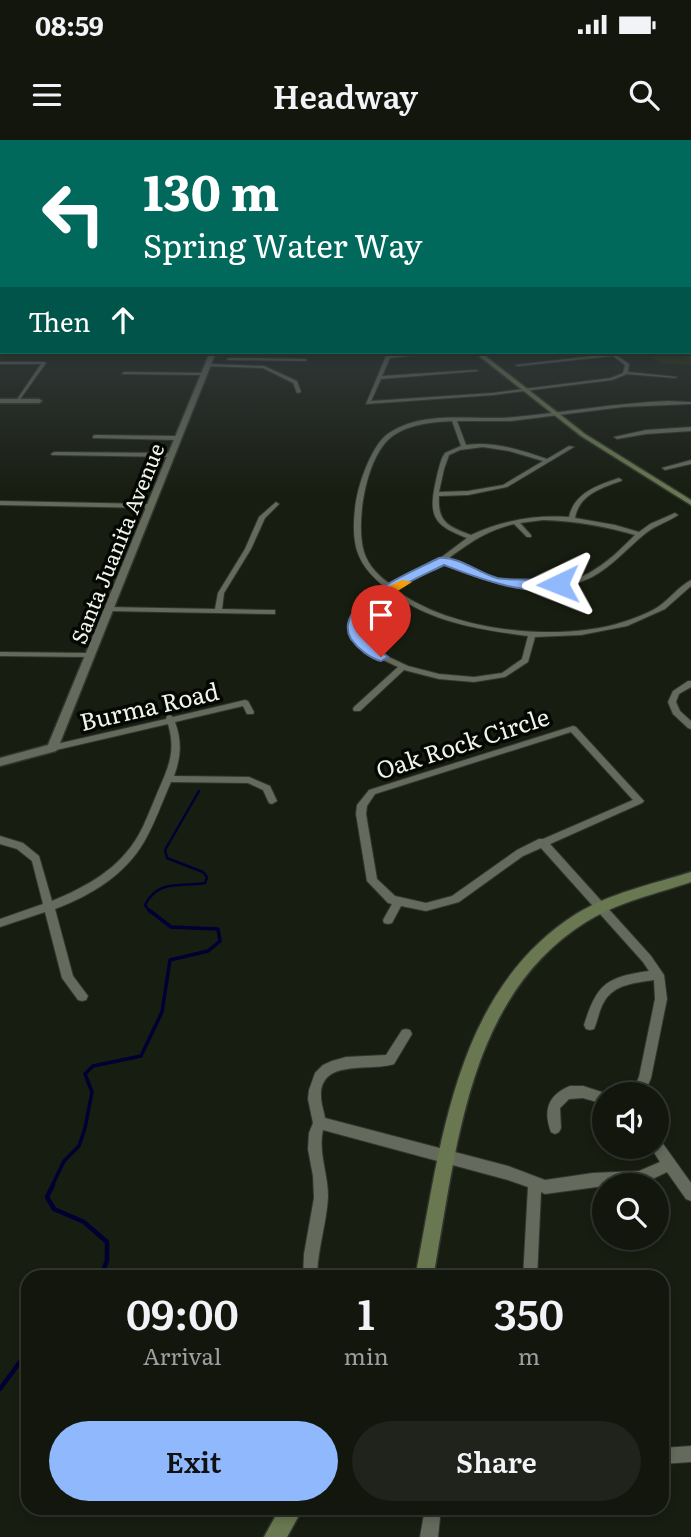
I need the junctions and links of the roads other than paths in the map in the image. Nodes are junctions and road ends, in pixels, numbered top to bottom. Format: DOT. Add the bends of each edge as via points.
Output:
graph roads {
  1 [pos="43,364"];
  2 [pos="208,364"];
  3 [pos="245,364"];
  4 [pos="385,364"];
  5 [pos="492,364"];
  6 [pos="524,364"];
  7 [pos="626,364"];
  8 [pos="518,365"];
  9 [pos="476,371"];
  10 [pos="124,373"];
  11 [pos="626,373"];
  12 [pos="204,374"];
  13 [pos="675,377"];
  14 [pos="379,378"];
  15 [pos="523,389"];
  16 [pos="299,392"];
  17 [pos="0,401"];
  18 [pos="18,401"];
  19 [pos="39,401"];
  20 [pos="691,402"];
  21 [pos="554,413"];
  22 [pos="453,421"];
  23 [pos="691,429"];
  24 [pos="95,437"];
  25 [pos="617,437"];
  26 [pos="178,438"];
  27 [pos="464,447"];
  28 [pos="571,447"];
  29 [pos="54,454"];
  30 [pos="171,455"];
  31 [pos="546,460"];
  32 [pos="691,462"];
  33 [pos="665,468"];
  34 [pos="619,480"];
  35 [pos="435,494"];
  36 [pos="0,503"];
  37 [pos="691,503"];
  38 [pos="276,504"];
  39 [pos="150,506"];
  40 [pos="675,515"];
  41 [pos="572,519"];
  42 [pos="517,523"];
  43 [pos="638,534"];
  44 [pos="529,536"];
  45 [pos="470,537"];
  46 [pos="443,561"];
  47 [pos="691,582"];
  48 [pos="391,590"];
  49 [pos="107,609"];
  50 [pos="218,610"];
  51 [pos="272,612"];
  52 [pos="532,634"];
  53 [pos="0,654"];
  54 [pos="88,655"];
  55 [pos="404,666"];
  56 [pos="691,683"];
  57 [pos="358,709"];
  58 [pos="250,712"];
  59 [pos="170,719"];
  60 [pos="691,726"];
  61 [pos="52,748"];
  62 [pos="0,762"];
  63 [pos="168,779"];
  64 [pos="272,801"];
  65 [pos="0,840"];
  66 [pos="542,842"];
  67 [pos="691,877"];
  68 [pos="398,902"];
  69 [pos="49,906"];
  70 [pos="601,908"];
  71 [pos="388,920"];
  72 [pos="0,923"];
  73 [pos="658,975"];
  74 [pos="82,996"];
  75 [pos="590,1025"];
  76 [pos="406,1034"];
  77 [pos="643,1082"];
  78 [pos="592,1094"];
  79 [pos="319,1123"];
  80 [pos="555,1128"];
  81 [pos="448,1158"];
  82 [pos="666,1159"];
  83 [pos="670,1164"];
  84 [pos="535,1184"];
  85 [pos="691,1194"];
  86 [pos="310,1270"];
  87 [pos="426,1270"];
  88 [pos="530,1270"];
  89 [pos="691,1454"];
  90 [pos="669,1456"];
  91 [pos="289,1515"];
  92 [pos="432,1515"];
  93 [pos="275,1537"];
  94 [pos="429,1537"];
  1 -- 18 [label="street"];
  2 -- 12 [label="street, Santa Juanita Avenue"];
  3 -- 16 [label="street" via="264,367 295,382"];
  4 -- 14 [label="street"];
  5 -- 15 [label="main road"];
  6 -- 8 [label="street"];
  7 -- 11 [label="street"];
  9 -- 14 [label="street"];
  10 -- 12 [label="street"];
  11 -- 13 [label="street"];
  11 -- 15 [label="street" via="612,379"];
  12 -- 26 [label="street, Santa Juanita Avenue"];
  14 -- 15 [label="street" via="368,403"];
  15 -- 21 [label="main road"];
  17 -- 18 [label="street"];
  18 -- 19 [label="street"];
  20 -- 21 [label="street"];
  21 -- 22 [label="street"];
  21 -- 37 [label="main road"];
  22 -- 27 [label="street"];
  22 -- 48 [label="street" via="414,425 389,435 380,445 362,490 358,546 370,570"];
  23 -- 25 [label="street"];
  24 -- 26 [label="street"];
  26 -- 30 [label="street, Santa Juanita Avenue"];
  27 -- 31 [label="street" via="509,448"];
  27 -- 35 [label="street" via="446,455"];
  28 -- 31 [label="street"];
  29 -- 30 [label="street"];
  30 -- 39 [label="street, Santa Juanita Avenue"];
  31 -- 35 [label="street" via="501,487"];
  32 -- 33 [label="street"];
  34 -- 41 [label="street" via="580,500"];
  35 -- 45 [label="street" via="439,520"];
  36 -- 39 [label="street"];
  38 -- 50 [label="street" via="262,517 221,593"];
  39 -- 49 [label="street, Santa Juanita Avenue"];
  40 -- 43 [label="street"];
  41 -- 42 [label="street"];
  41 -- 43 [label="street"];
  42 -- 44 [label="street"];
  42 -- 45 [label="street"];
  43 -- 46 [label="street" via="598,571 558,584 495,581"];
  45 -- 46 [label="street"];
  46 -- 48 [label="street"];
  47 -- 52 [label="street" via="667,605 624,624 577,633"];
  48 -- 52 [label="street" via="453,620"];
  48 -- 55 [label="street" via="362,607 354,629 370,652"];
  49 -- 50 [label="street"];
  49 -- 54 [label="street, Santa Juanita Avenue"];
  50 -- 51 [label="street"];
  52 -- 55 [label="street" via="526,660 513,670 486,678 443,679"];
  53 -- 54 [label="street"];
  54 -- 61 [label="street, Santa Juanita Avenue"];
  55 -- 57 [label="street"];
  56 -- 60 [label="street" via="676,693 672,702"];
  58 -- 59 [label="street, Burma Road" via="245,703"];
  59 -- 61 [label="street, Burma Road"];
  59 -- 63 [label="street" via="178,752"];
  61 -- 62 [label="street"];
  63 -- 64 [label="street" via="253,780 267,788"];
  63 -- 69 [label="street" via="127,859 90,888"];
  65 -- 69 [label="street" via="20,846 36,859"];
  66 -- 68 [label="street, Oak Rock Circle" via="502,863 447,903 426,907"];
  66 -- 68 [label="street, Oak Rock Circle" via="639,801 573,729 382,787 366,798 362,814 369,874 379,890"];
  66 -- 70 [label="street"];
  67 -- 70 [label="main road"];
  68 -- 71 [label="street"];
  69 -- 72 [label="street"];
  69 -- 74 [label="street" via="68,978"];
  70 -- 73 [label="street"];
  70 -- 81 [label="main road" via="543,947 499,1000 476,1048"];
  73 -- 75 [label="street" via="605,988"];
  73 -- 77 [label="street" via="661,999"];
  76 -- 79 [label="street" via="390,1060 351,1061 325,1073 314,1093"];
  78 -- 80 [label="street" via="564,1094 554,1106"];
  79 -- 81 [label="street"];
  79 -- 86 [label="street" via="312,1150 321,1193"];
  81 -- 84 [label="street"];
  81 -- 87 [label="main road"];
  82 -- 83 [label="street"];
  83 -- 84 [label="street" via="640,1178 559,1187"];
  83 -- 85 [label="street"];
  84 -- 88 [label="street"];
  89 -- 90 [label="street"];
  91 -- 93 [label="main road"];
  92 -- 94 [label="street"];
}
